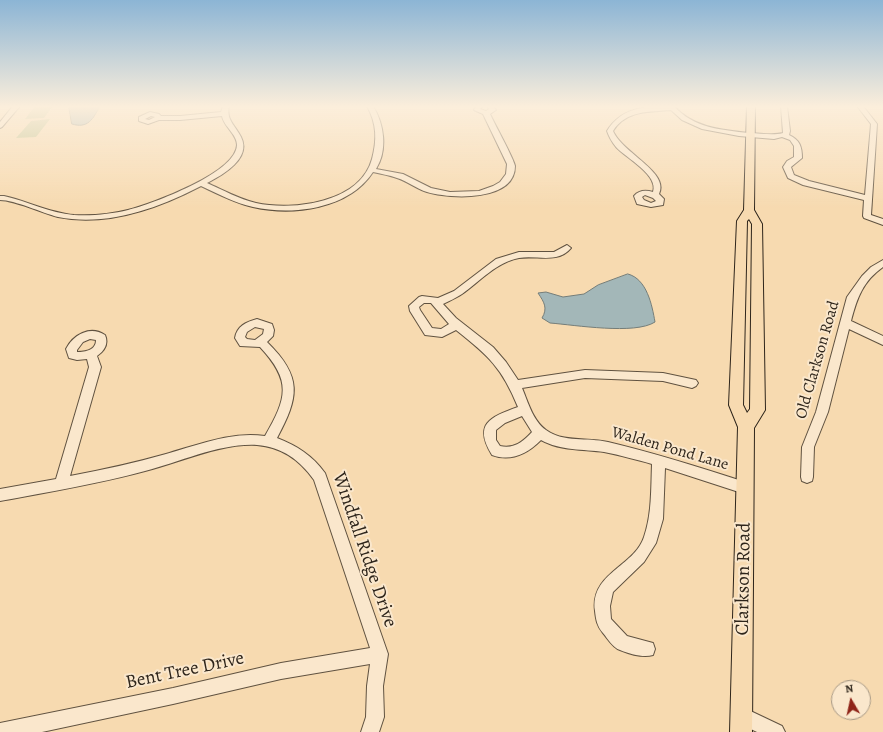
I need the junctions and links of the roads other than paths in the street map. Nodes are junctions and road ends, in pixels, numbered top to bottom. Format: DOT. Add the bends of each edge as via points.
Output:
graph roads {
  1 [pos="239,140"];
  2 [pos="380,140"];
  3 [pos="501,140"];
  4 [pos="614,140"];
  5 [pos="750,140"];
  6 [pos="793,140"];
  7 [pos="872,140"];
  8 [pos="372,170"];
  9 [pos="201,183"];
  10 [pos="655,195"];
  11 [pos="1,196"];
  12 [pos="867,198"];
  13 [pos="749,210"];
  14 [pos="883,222"];
  15 [pos="567,248"];
  16 [pos="883,263"];
  17 [pos="438,302"];
  18 [pos="846,323"];
  19 [pos="457,325"];
  20 [pos="883,341"];
  21 [pos="261,342"];
  22 [pos="91,354"];
  23 [pos="692,383"];
  24 [pos="515,385"];
  25 [pos="525,410"];
  26 [pos="746,427"];
  27 [pos="540,433"];
  28 [pos="268,442"];
  29 [pos="659,460"];
  30 [pos="807,477"];
  31 [pos="62,484"];
  32 [pos="745,488"];
  33 [pos="0,495"];
  34 [pos="647,649"];
  35 [pos="380,654"];
  36 [pos="742,724"];
  37 [pos="0,732"];
  38 [pos="370,732"];
  39 [pos="776,732"];
  1 -- 9 [label="street" via="240,152 231,165"];
  2 -- 8 [label="street" via="377,161"];
  3 -- 8 [label="street" via="511,164 510,174 503,184 480,193 450,194 429,190 400,176"];
  4 -- 10 [label="street" via="652,175 658,188"];
  5 -- 13 [label="main road, Clarkson Road"];
  6 -- 12 [label="street" via="798,146 798,158 787,167 791,176 806,183"];
  7 -- 12 [label="street"];
  8 -- 9 [label="street" via="357,186 343,195 328,202 303,206 273,207 252,204"];
  9 -- 11 [label="street" via="146,207 92,217 64,215"];
  12 -- 14 [label="street" via="867,216"];
  13 -- 26 [label="main road, Clarkson Road" via="742,221 736,405"];
  13 -- 26 [label="main road, Clarkson Road" via="757,224 757,410"];
  15 -- 17 [label="street" via="556,255 519,256 499,261 457,293"];
  16 -- 18 [label="street, Old Clarkson Road" via="858,287 852,297"];
  17 -- 19 [label="street, Walden Pond Lane"];
  17 -- 19 [label="street" via="431,298 422,299 414,306 414,311 429,332 442,333"];
  18 -- 20 [label="street"];
  18 -- 30 [label="street, Old Clarkson Road" via="822,412 808,447"];
  19 -- 24 [label="street, Walden Pond Lane" via="489,350"];
  21 -- 28 [label="street" via="284,370 289,396 286,408"];
  22 -- 31 [label="street" via="95,367"];
  23 -- 24 [label="street" via="663,377 585,374"];
  24 -- 25 [label="street, Walden Pond Lane"];
  25 -- 27 [label="street, Walden Pond Lane"];
  25 -- 27 [label="street" via="494,422 488,430 489,442 496,451 510,453 526,448"];
  26 -- 32 [label="main road, Clarkson Road"];
  27 -- 29 [label="street, Walden Pond Lane" via="552,440 569,444 605,447"];
  28 -- 31 [label="street, Windfall Ridge Drive" via="246,440 218,444 166,460"];
  28 -- 35 [label="street, Windfall Ridge Drive" via="289,448 311,464 320,477"];
  29 -- 32 [label="street, Walden Pond Lane"];
  29 -- 34 [label="street" via="656,520 649,543 639,557 606,588 602,606 604,622 622,643"];
  31 -- 33 [label="street, Windfall Ridge Drive"];
  32 -- 36 [label="main road, Clarkson Road"];
  35 -- 37 [label="street, Bent Tree Drive" via="281,671"];
  35 -- 38 [label="street, Windfall Ridge Drive" via="375,686 375,717"];
  36 -- 39 [label="street"];
}
